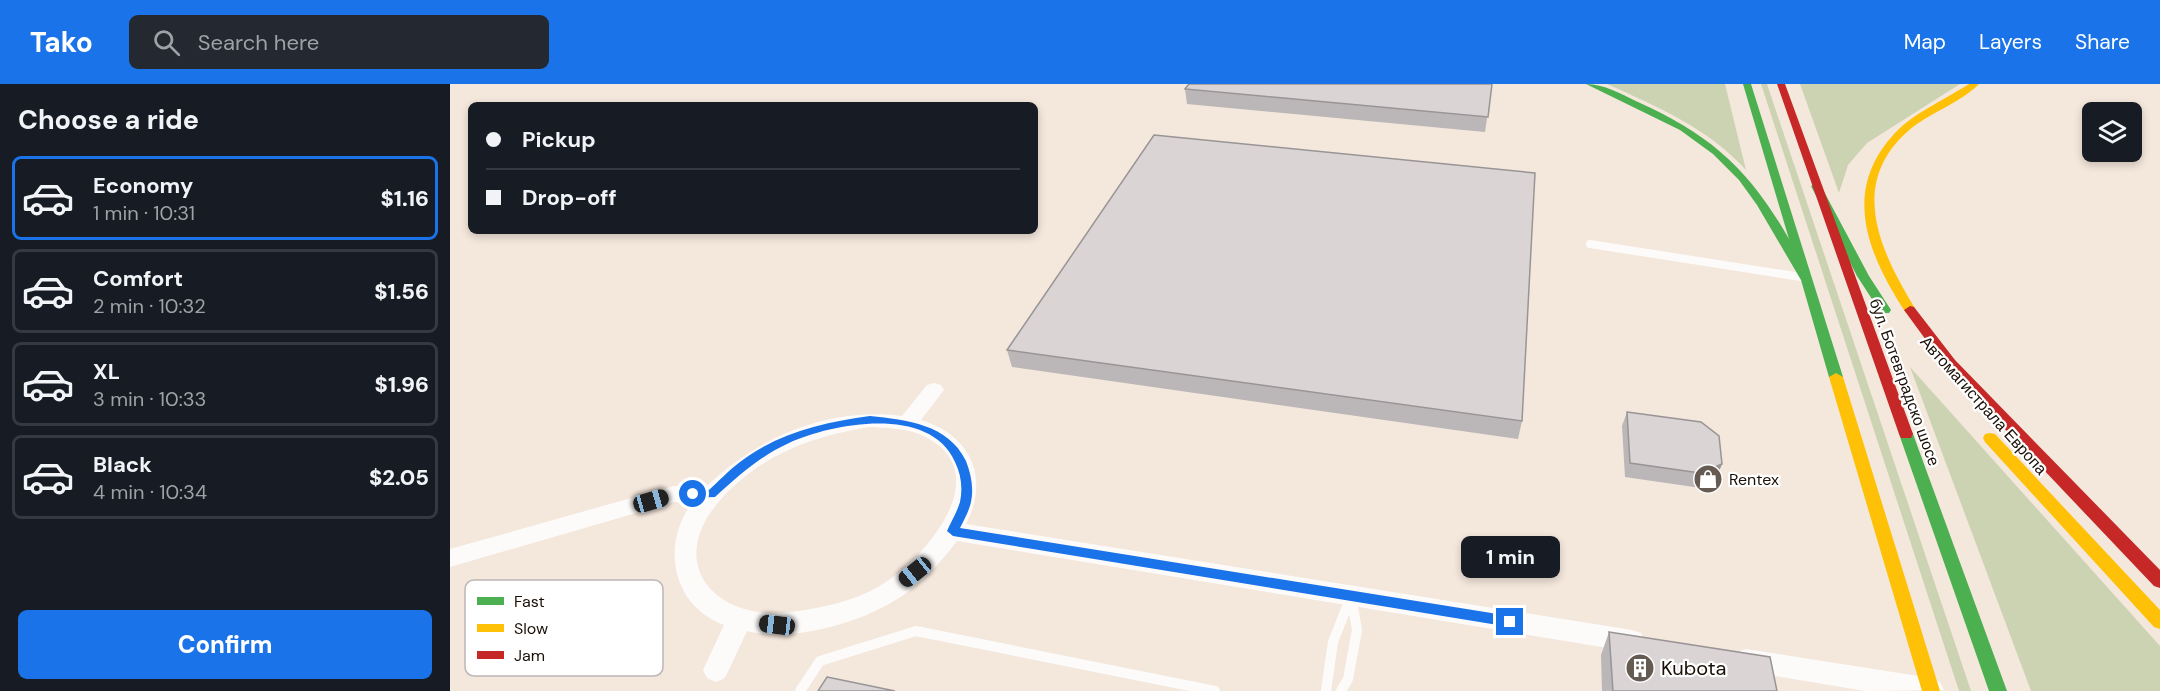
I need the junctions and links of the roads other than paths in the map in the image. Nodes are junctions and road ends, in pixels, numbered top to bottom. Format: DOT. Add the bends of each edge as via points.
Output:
graph roads {
  1 [pos="1590,84"];
  2 [pos="1747,84"];
  3 [pos="1781,84"];
  4 [pos="1975,84"];
  5 [pos="1816,186"];
  6 [pos="1590,244"];
  7 [pos="1804,277"];
  8 [pos="1894,324"];
  9 [pos="934,390"];
  10 [pos="908,423"];
  11 [pos="1984,432"];
  12 [pos="711,494"];
  13 [pos="953,531"];
  14 [pos="450,558"];
  15 [pos="2160,583"];
  16 [pos="1351,596"];
  17 [pos="739,620"];
  18 [pos="2160,622"];
  19 [pos="1656,645"];
  20 [pos="1726,657"];
  21 [pos="716,670"];
  22 [pos="800,691"];
  23 [pos="1215,691"];
  24 [pos="1326,691"];
  25 [pos="1341,691"];
  26 [pos="1931,691"];
  27 [pos="1998,691"];
  1 -- 7 [label="main road" via="1673,122 1733,166"];
  2 -- 7 [label="main road"];
  3 -- 5 [label="main road, бул. Ботевградско шосе"];
  4 -- 15 [label="main road" via="1907,127 1885,151 1871,178 1869,229 1887,273 1926,333 1998,415"];
  5 -- 8 [label="main road" via="1863,276"];
  5 -- 27 [label="main road, бул. Ботевградско шосе"];
  6 -- 7 [label="lane"];
  7 -- 26 [label="main road"];
  9 -- 10 [label="street"];
  10 -- 12 [label="street" via="870,420 827,426 784,441 744,464"];
  10 -- 13 [label="street" via="936,434 956,451 966,474 965,501"];
  11 -- 18 [label="main road, Автомагистрала Европа"];
  12 -- 14 [label="street" via="674,494"];
  12 -- 17 [label="street" via="692,524 684,554 689,583 708,605"];
  13 -- 16 [label="street"];
  13 -- 17 [label="street" via="931,560 899,585 861,606 818,620 777,625"];
  16 -- 19 [label="street"];
  16 -- 24 [label="lane" via="1338,626 1326,672"];
  16 -- 25 [label="lane" via="1357,630 1348,679"];
  17 -- 21 [label="street"];
  20 -- 26 [label="street"];
  22 -- 23 [label="lane" via="820,661 916,631"];
}
